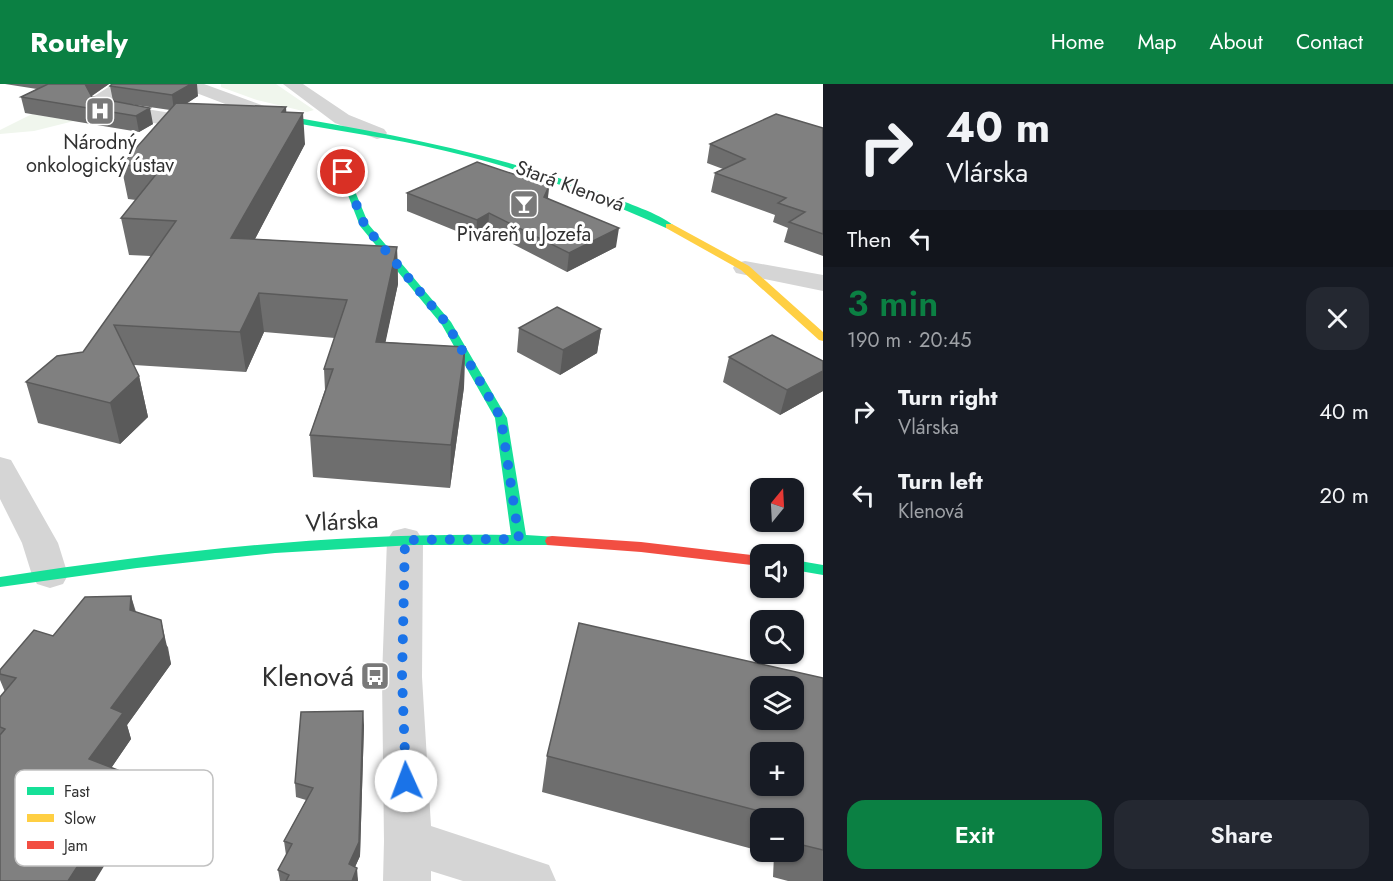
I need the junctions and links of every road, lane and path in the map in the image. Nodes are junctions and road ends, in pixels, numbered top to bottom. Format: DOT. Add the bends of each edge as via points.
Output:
graph roads {
  1 [pos="126,84"];
  2 [pos="174,84"];
  3 [pos="292,84"];
  4 [pos="274,116"];
  5 [pos="377,133"];
  6 [pos="343,172"];
  7 [pos="745,268"];
  8 [pos="823,283"];
  9 [pos="823,338"];
  10 [pos="0,467"];
  11 [pos="519,539"];
  12 [pos="405,540"];
  13 [pos="750,560"];
  14 [pos="804,567"];
  15 [pos="823,570"];
  16 [pos="50,574"];
  17 [pos="0,582"];
  18 [pos="407,861"];
  19 [pos="532,881"];
  1 -- 4 [label="street" via="99,99 102,107 171,119"];
  2 -- 4 [label="street" via="203,89"];
  3 -- 5 [label="street, Stará Klenová" via="342,119"];
  4 -- 5 [label="street"];
  5 -- 7 [label="street, Stará Klenová" via="506,163 574,185 642,212"];
  6 -- 11 [label="street" via="365,226 447,324 501,418"];
  7 -- 8 [label="street"];
  7 -- 9 [label="street, Stará Klenová"];
  10 -- 16 [label="street" via="40,543"];
  11 -- 12 [label="street, Vlárska"];
  11 -- 13 [label="street, Vlárska" via="662,548"];
  12 -- 16 [label="street, Vlárska" via="252,549"];
  12 -- 18 [label="street" via="402,677"];
  14 -- 15 [label="street"];
  16 -- 17 [label="street, Vlárska"];
  18 -- 19 [label="street"];
}
